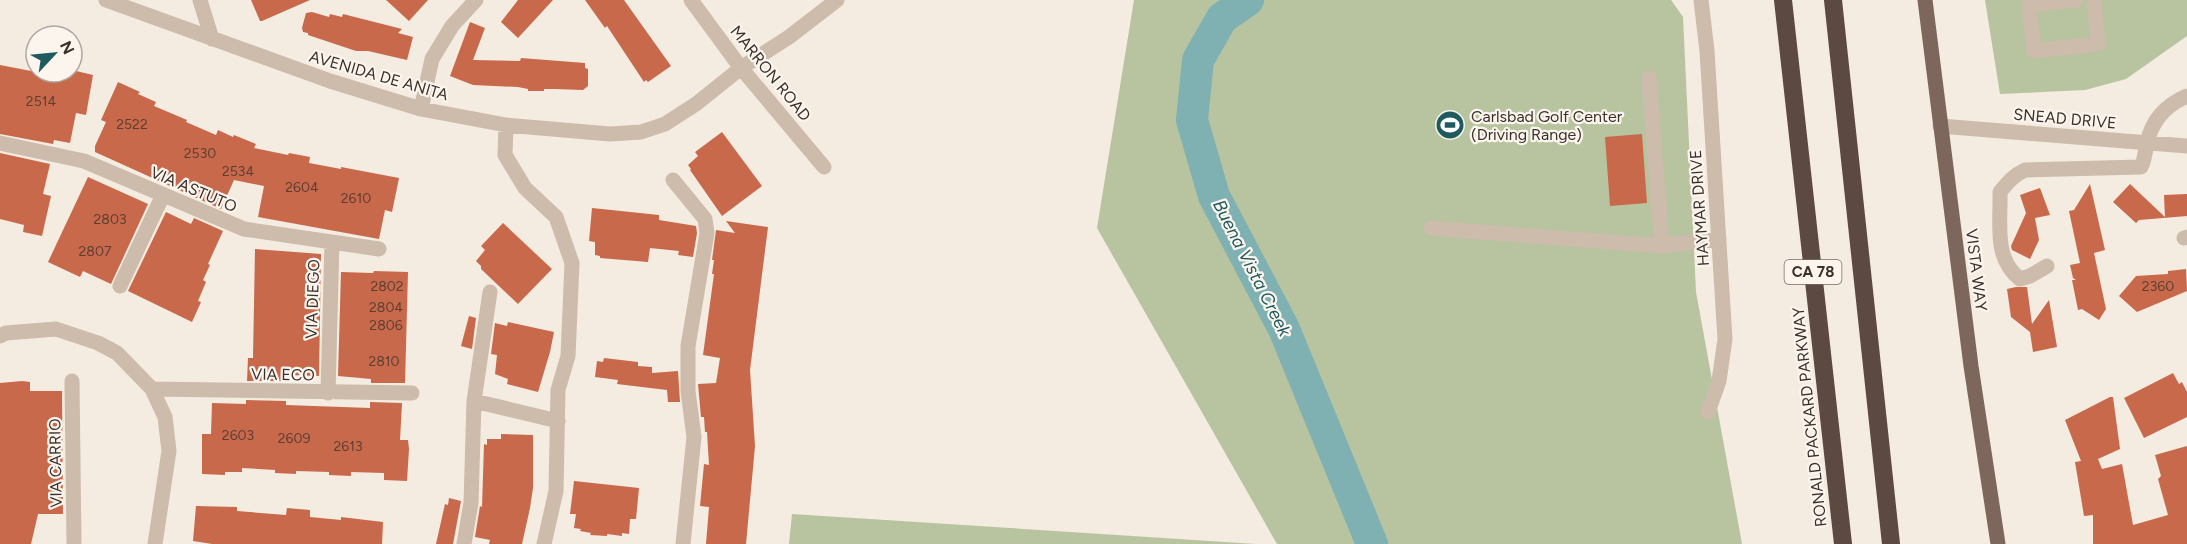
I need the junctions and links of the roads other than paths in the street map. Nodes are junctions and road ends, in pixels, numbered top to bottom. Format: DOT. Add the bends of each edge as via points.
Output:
graph roads {
  1 [pos="106,0"];
  2 [pos="200,0"];
  3 [pos="476,0"];
  4 [pos="691,0"];
  5 [pos="837,0"];
  6 [pos="1701,0"];
  7 [pos="1783,0"];
  8 [pos="1833,0"];
  9 [pos="1925,0"];
  10 [pos="2076,0"];
  11 [pos="2094,0"];
  12 [pos="2028,3"];
  13 [pos="212,39"];
  14 [pos="741,68"];
  15 [pos="1649,78"];
  16 [pos="2187,96"];
  17 [pos="421,109"];
  18 [pos="506,125"];
  19 [pos="1940,126"];
  20 [pos="0,143"];
  21 [pos="2147,143"];
  22 [pos="2187,146"];
  23 [pos="824,167"];
  24 [pos="673,180"];
  25 [pos="163,195"];
  26 [pos="1431,228"];
  27 [pos="1719,239"];
  28 [pos="332,242"];
  29 [pos="1662,246"];
  30 [pos="379,249"];
  31 [pos="2047,266"];
  32 [pos="120,286"];
  33 [pos="490,292"];
  34 [pos="0,336"];
  35 [pos="72,381"];
  36 [pos="152,389"];
  37 [pos="328,393"];
  38 [pos="412,393"];
  39 [pos="474,401"];
  40 [pos="1708,412"];
  41 [pos="558,421"];
  42 [pos="74,544"];
  43 [pos="155,544"];
  44 [pos="464,544"];
  45 [pos="544,544"];
  46 [pos="683,544"];
  47 [pos="1844,544"];
  48 [pos="1891,544"];
  49 [pos="1998,544"];
  1 -- 13 [label="street, AVENIDA DE ANITA"];
  2 -- 13 [label="street"];
  3 -- 17 [label="street" via="452,26 432,59"];
  4 -- 14 [label="street, MARRON ROAD"];
  5 -- 14 [label="street, AVENIDA DE ANITA" via="789,38"];
  6 -- 27 [label="street, HAYMAR DRIVE"];
  7 -- 47 [label="highway, RONALD PACKARD PARKWAY / CA 78"];
  8 -- 48 [label="highway, CA 78"];
  9 -- 19 [label="main road, VISTA WAY"];
  10 -- 12 [label="street"];
  11 -- 12 [label="street" via="2098,44 2034,51"];
  13 -- 17 [label="street, AVENIDA DE ANITA"];
  14 -- 18 [label="street, AVENIDA DE ANITA" via="665,124 641,132 610,134"];
  14 -- 23 [label="street, MARRON ROAD"];
  15 -- 29 [label="street"];
  16 -- 21 [label="street" via="2170,103 2154,122"];
  17 -- 18 [label="street, AVENIDA DE ANITA"];
  18 -- 41 [label="street" via="505,155 525,188 556,217 572,263 568,356 558,390"];
  19 -- 21 [label="street, SNEAD DRIVE"];
  19 -- 49 [label="main road, VISTA WAY"];
  20 -- 25 [label="street, VIA ASTUTO" via="84,161"];
  21 -- 22 [label="street, SNEAD DRIVE"];
  21 -- 31 [label="street" via="2141,167 2025,170 2012,177 2000,192 2001,254 2009,271 2020,279"];
  24 -- 46 [label="street" via="705,219 707,233 688,346 694,437"];
  25 -- 28 [label="street, VIA ASTUTO" via="244,229"];
  25 -- 32 [label="street"];
  26 -- 29 [label="street"];
  27 -- 29 [label="street"];
  27 -- 40 [label="street, HAYMAR DRIVE" via="1725,339 1719,381"];
  28 -- 30 [label="street, VIA ASTUTO"];
  28 -- 37 [label="street, VIA DIEGO"];
  33 -- 39 [label="street"];
  34 -- 36 [label="street" via="56,329 98,343 117,353"];
  35 -- 42 [label="street, VIA CARRIO"];
  36 -- 37 [label="street, VIA ECO"];
  36 -- 43 [label="street" via="165,417 169,451"];
  37 -- 38 [label="street, VIA ECO"];
  39 -- 41 [label="street"];
  39 -- 44 [label="street" via="471,503"];
  41 -- 45 [label="street" via="556,492"];
}
